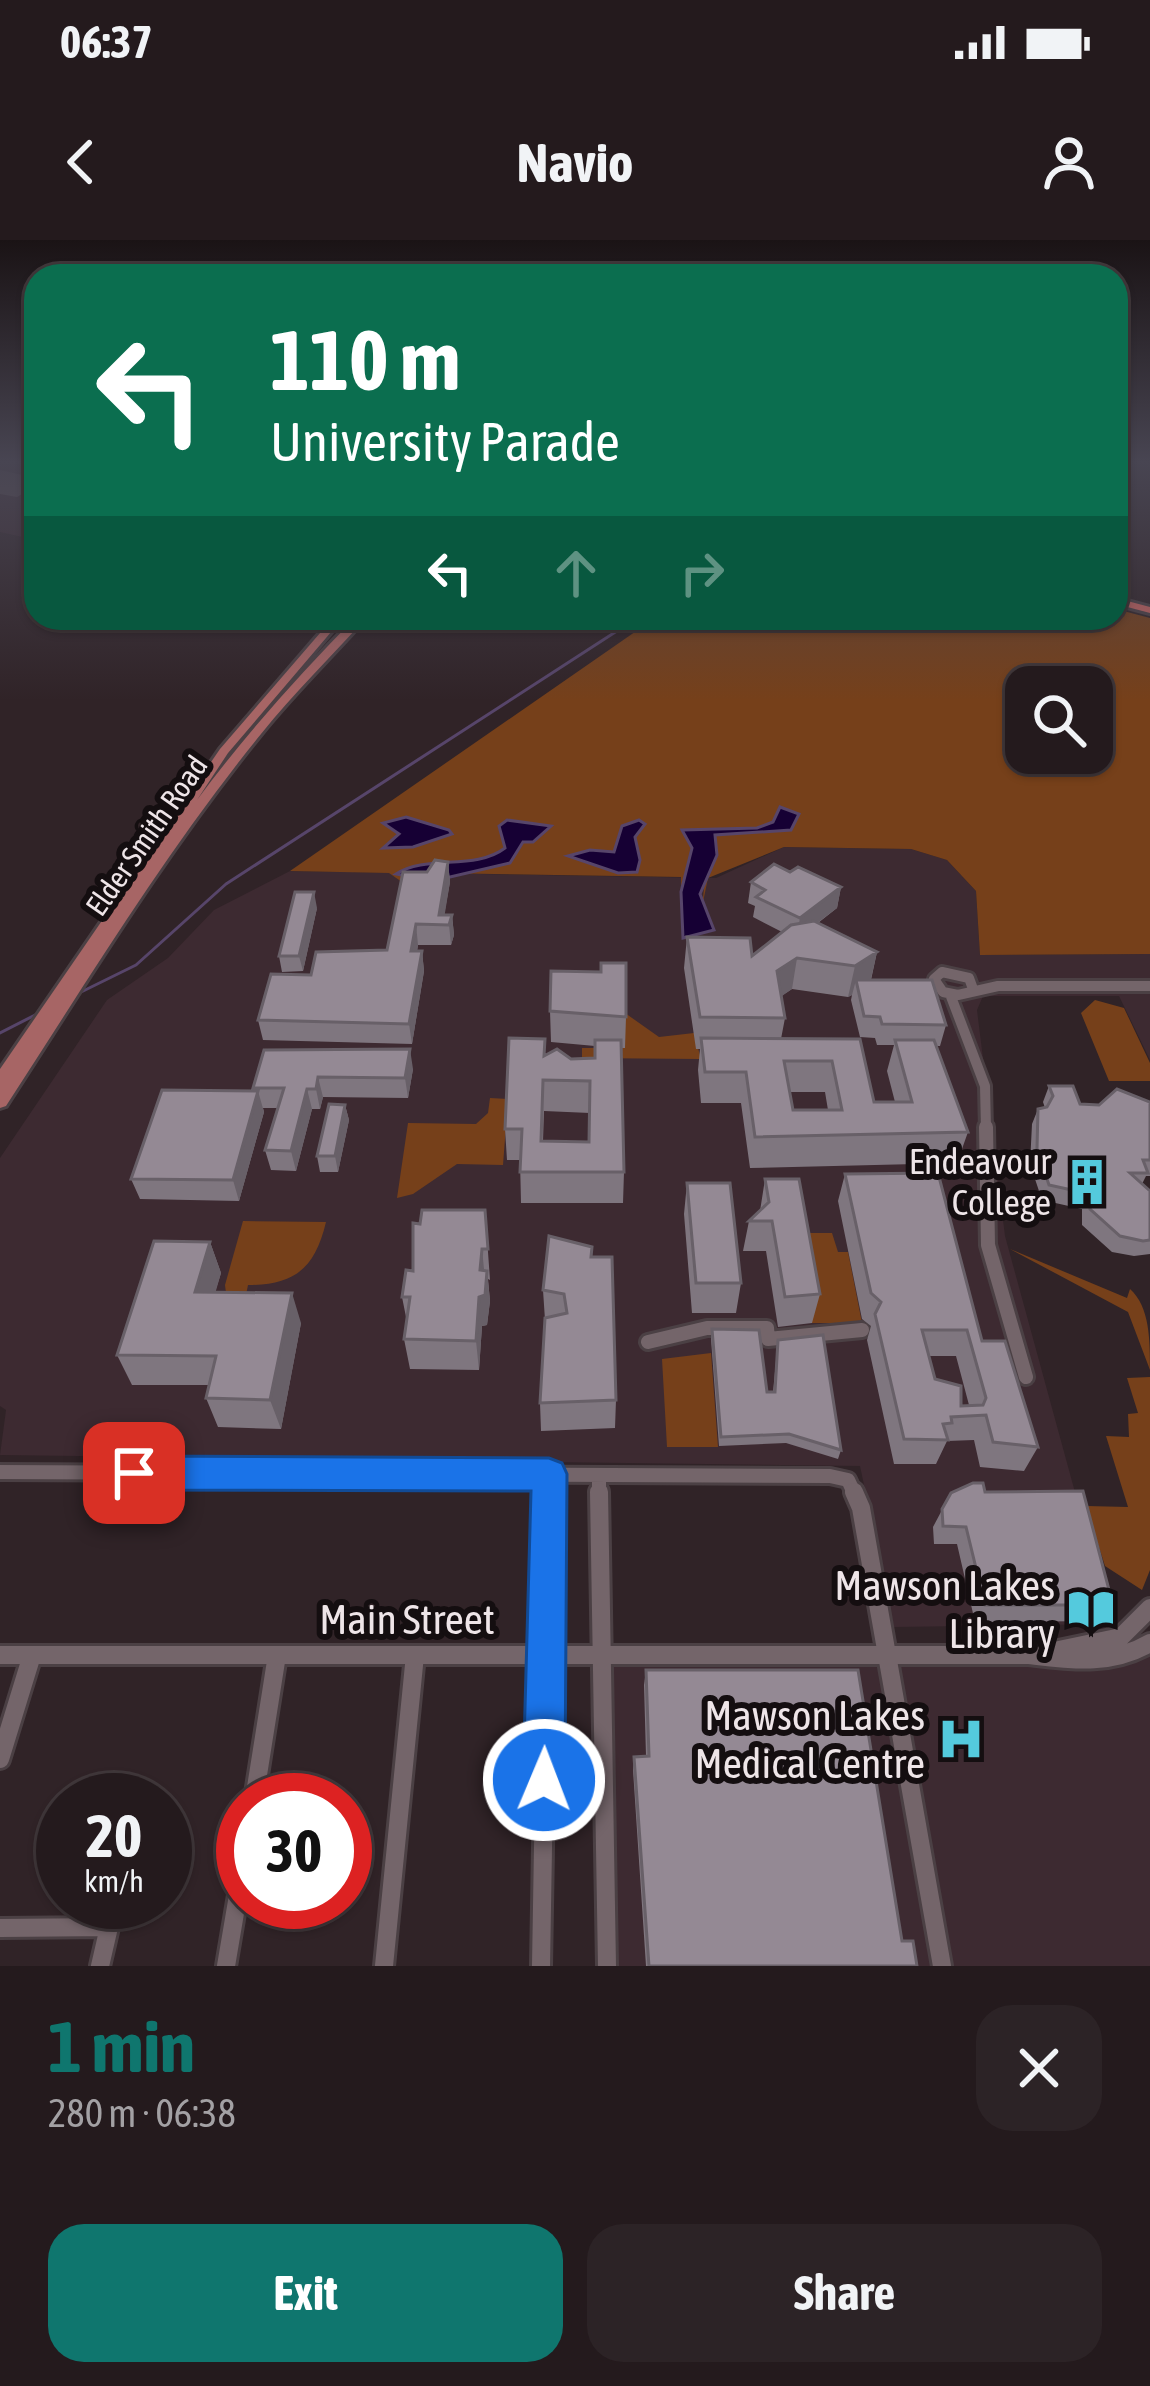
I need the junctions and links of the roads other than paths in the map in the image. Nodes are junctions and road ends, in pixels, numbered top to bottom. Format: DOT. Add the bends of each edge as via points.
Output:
graph roads {
  1 [pos="329,630"];
  2 [pos="350,630"];
  3 [pos="295,676"];
  4 [pos="966,975"];
  5 [pos="1150,983"];
  6 [pos="969,992"];
  7 [pos="950,994"];
  8 [pos="962,1015"];
  9 [pos="0,1081"];
  10 [pos="0,1102"];
  11 [pos="862,1330"];
  12 [pos="648,1342"];
  13 [pos="1026,1378"];
  14 [pos="0,1472"];
  15 [pos="549,1474"];
  16 [pos="599,1475"];
  17 [pos="1150,1608"];
  18 [pos="1142,1644"];
  19 [pos="602,1654"];
  20 [pos="0,1655"];
  21 [pos="32,1655"];
  22 [pos="278,1655"];
  23 [pos="416,1655"];
  24 [pos="546,1655"];
  25 [pos="886,1655"];
  26 [pos="0,1760"];
  27 [pos="258,1773"];
  28 [pos="0,1928"];
  29 [pos="232,1929"];
  30 [pos="100,1966"];
  31 [pos="226,1966"];
  32 [pos="384,1966"];
  33 [pos="541,1966"];
  34 [pos="607,1966"];
  35 [pos="942,1966"];
  1 -- 3 [label="main road, Elder Smith Road"];
  2 -- 3 [label="main road, Elder Smith Road"];
  3 -- 9 [label="main road, Elder Smith Road" via="224,751"];
  3 -- 10 [label="main road, Elder Smith Road"];
  4 -- 5 [label="street"];
  4 -- 6 [label="street"];
  4 -- 7 [label="street" via="937,974 935,983"];
  5 -- 6 [label="street"];
  6 -- 7 [label="street"];
  6 -- 8 [label="street"];
  7 -- 8 [label="street"];
  8 -- 13 [label="street" via="989,1112 988,1245"];
  11 -- 12 [label="street" via="768,1339 767,1328 707,1328"];
  14 -- 15 [label="street"];
  15 -- 16 [label="street"];
  15 -- 24 [label="street"];
  16 -- 19 [label="street"];
  16 -- 25 [label="street" via="848,1480 861,1508"];
  17 -- 18 [label="street"];
  18 -- 25 [label="street, Main Street" via="1102,1661"];
  19 -- 24 [label="street, Main Street"];
  19 -- 25 [label="street, Main Street"];
  19 -- 34 [label="street"];
  20 -- 21 [label="street, Main Street"];
  21 -- 22 [label="street, Main Street"];
  21 -- 26 [label="street"];
  22 -- 23 [label="street, Main Street"];
  22 -- 27 [label="street"];
  23 -- 24 [label="street, Main Street"];
  23 -- 32 [label="street"];
  24 -- 33 [label="street"];
  25 -- 35 [label="street"];
  28 -- 30 [label="street" via="109,1928"];
  29 -- 31 [label="street"];
}
